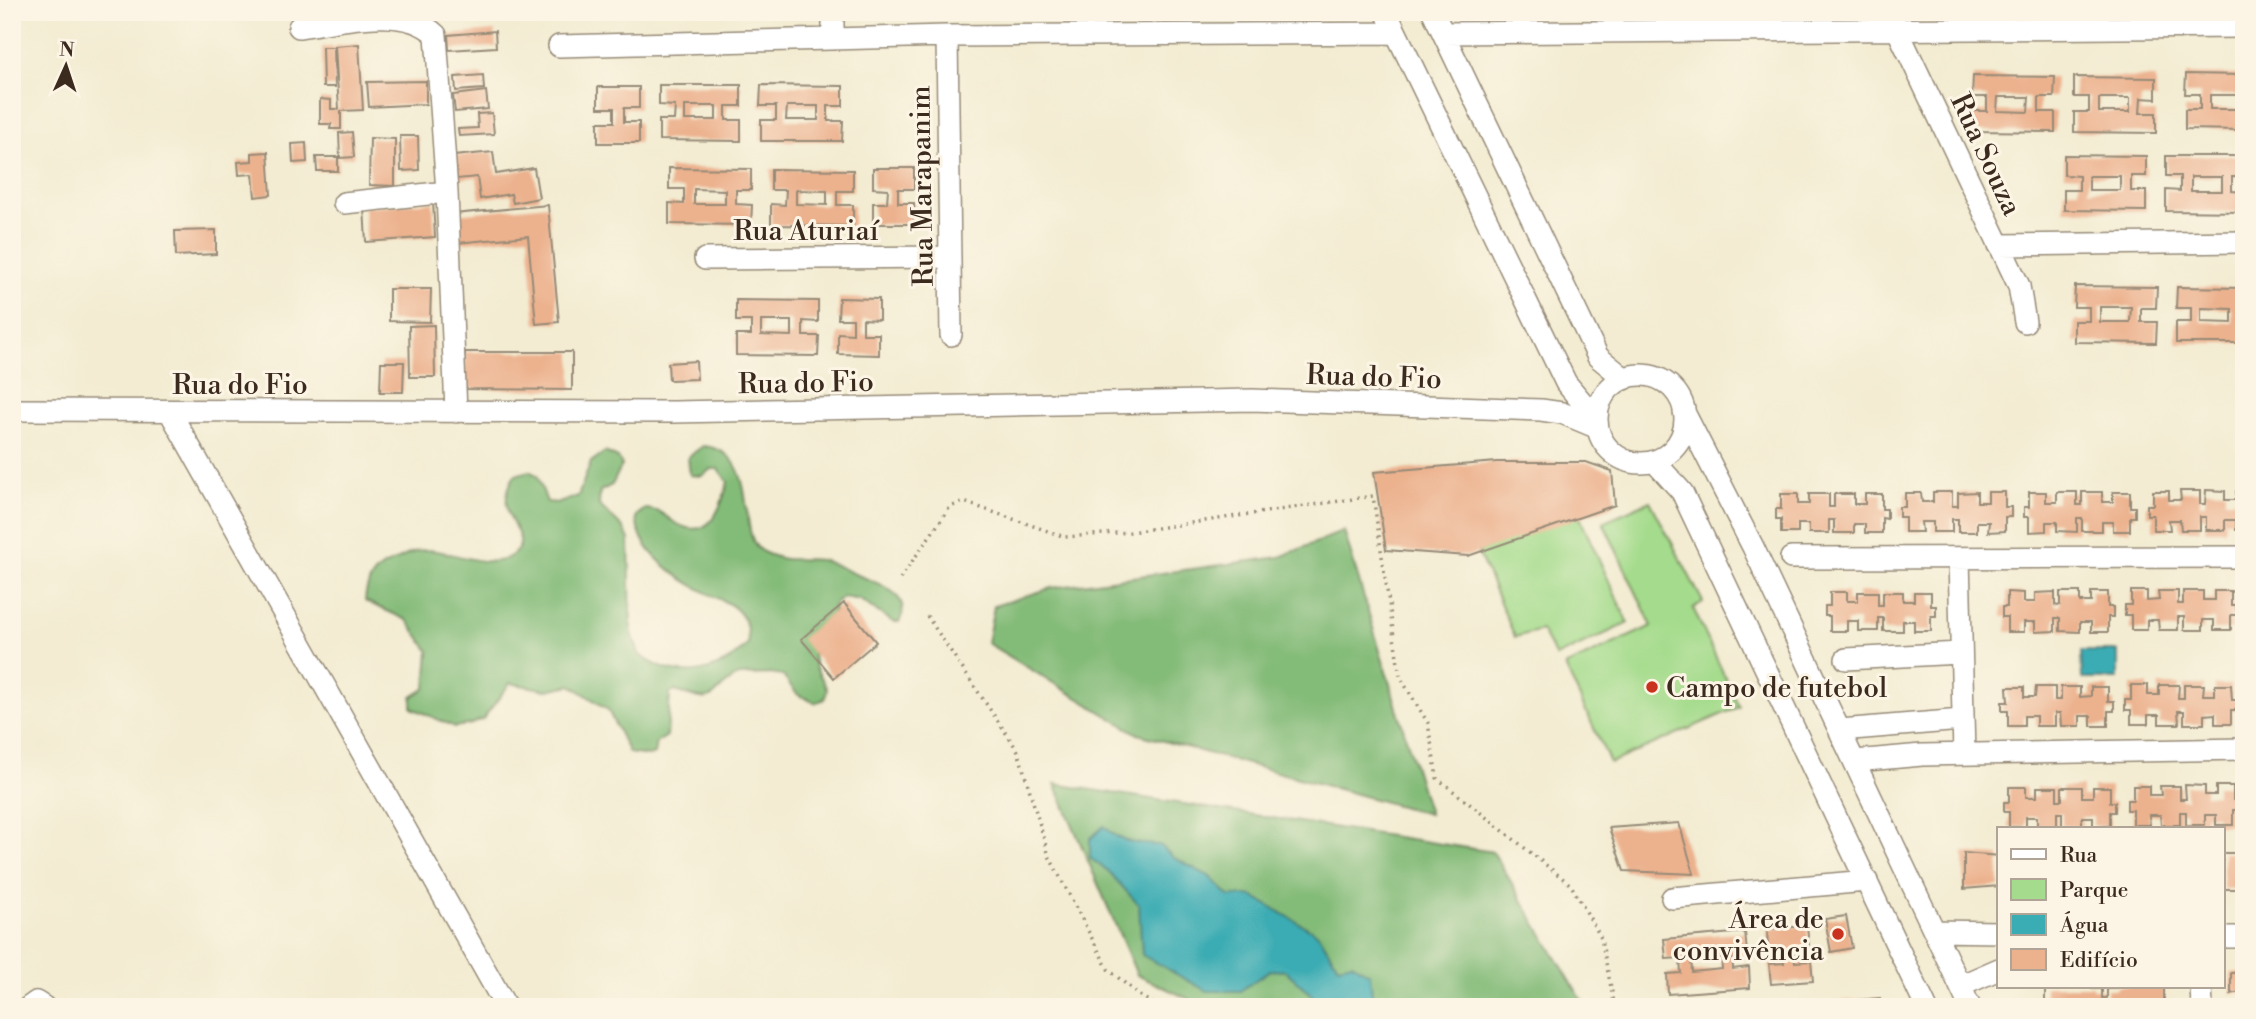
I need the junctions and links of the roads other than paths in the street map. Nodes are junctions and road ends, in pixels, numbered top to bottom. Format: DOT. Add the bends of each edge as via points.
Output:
graph roads {
  1 [pos="833,12"];
  2 [pos="1386,12"];
  3 [pos="1433,12"];
  4 [pos="369,15"];
  5 [pos="1893,21"];
  6 [pos="299,27"];
  7 [pos="2244,27"];
  8 [pos="1396,33"];
  9 [pos="1443,33"];
  10 [pos="947,36"];
  11 [pos="833,39"];
  12 [pos="559,46"];
  13 [pos="447,192"];
  14 [pos="344,203"];
  15 [pos="2244,242"];
  16 [pos="2000,245"];
  17 [pos="950,257"];
  18 [pos="705,259"];
  19 [pos="2025,322"];
  20 [pos="951,335"];
  21 [pos="1625,379"];
  22 [pos="12,410"];
  23 [pos="170,412"];
  24 [pos="456,412"];
  25 [pos="1685,412"];
  26 [pos="1597,424"];
  27 [pos="1654,461"];
  28 [pos="2244,557"];
  29 [pos="1791,558"];
  30 [pos="1959,558"];
  31 [pos="1960,653"];
  32 [pos="1846,659"];
  33 [pos="1962,720"];
  34 [pos="1840,730"];
  35 [pos="2244,749"];
  36 [pos="1964,754"];
  37 [pos="1855,761"];
  38 [pos="1867,881"];
  39 [pos="1672,898"];
  40 [pos="1934,931"];
  41 [pos="1997,932"];
  42 [pos="2224,937"];
  43 [pos="2244,937"];
  44 [pos="1997,970"];
  45 [pos="1960,986"];
  46 [pos="2201,988"];
  47 [pos="506,1007"];
  48 [pos="1926,1007"];
  49 [pos="1970,1007"];
  50 [pos="2202,1007"];
  1 -- 11 [label="street"];
  2 -- 8 [label="street"];
  3 -- 9 [label="street"];
  4 -- 6 [label="street"];
  4 -- 13 [label="street" via="417,22 436,35"];
  5 -- 7 [label="street"];
  5 -- 9 [label="street"];
  5 -- 16 [label="street, Rua Souza"];
  8 -- 10 [label="street"];
  8 -- 26 [label="street" via="1566,383"];
  9 -- 21 [label="street" via="1598,357"];
  10 -- 11 [label="street"];
  10 -- 17 [label="street, Rua Marapanim"];
  11 -- 12 [label="street"];
  13 -- 14 [label="street"];
  13 -- 24 [label="street"];
  15 -- 16 [label="street"];
  16 -- 19 [label="street, Rua Souza" via="2019,286"];
  17 -- 18 [label="street, Rua Aturiaí"];
  17 -- 20 [label="street, Rua Marapanim"];
  21 -- 25 [label="street" via="1651,376 1662,381 1681,400"];
  21 -- 26 [label="street" via="1604,395"];
  22 -- 23 [label="street, Rua do Fio"];
  23 -- 24 [label="street, Rua do Fio"];
  23 -- 47 [label="street"];
  24 -- 26 [label="street, Rua do Fio" via="1252,400 1541,410"];
  25 -- 27 [label="street" via="1675,448"];
  25 -- 34 [label="street"];
  26 -- 27 [label="street" via="1605,445 1618,457 1636,463"];
  27 -- 38 [label="street" via="1682,492"];
  28 -- 30 [label="street"];
  29 -- 30 [label="street"];
  30 -- 31 [label="street"];
  31 -- 32 [label="street"];
  31 -- 33 [label="street"];
  33 -- 34 [label="street"];
  33 -- 36 [label="street"];
  34 -- 37 [label="street"];
  35 -- 36 [label="street"];
  36 -- 37 [label="street"];
  37 -- 40 [label="street"];
  38 -- 39 [label="street"];
  38 -- 48 [label="street"];
  40 -- 41 [label="street"];
  40 -- 45 [label="street"];
  42 -- 43 [label="street"];
  44 -- 45 [label="street"];
  45 -- 49 [label="street"];
  46 -- 50 [label="street"];
}
